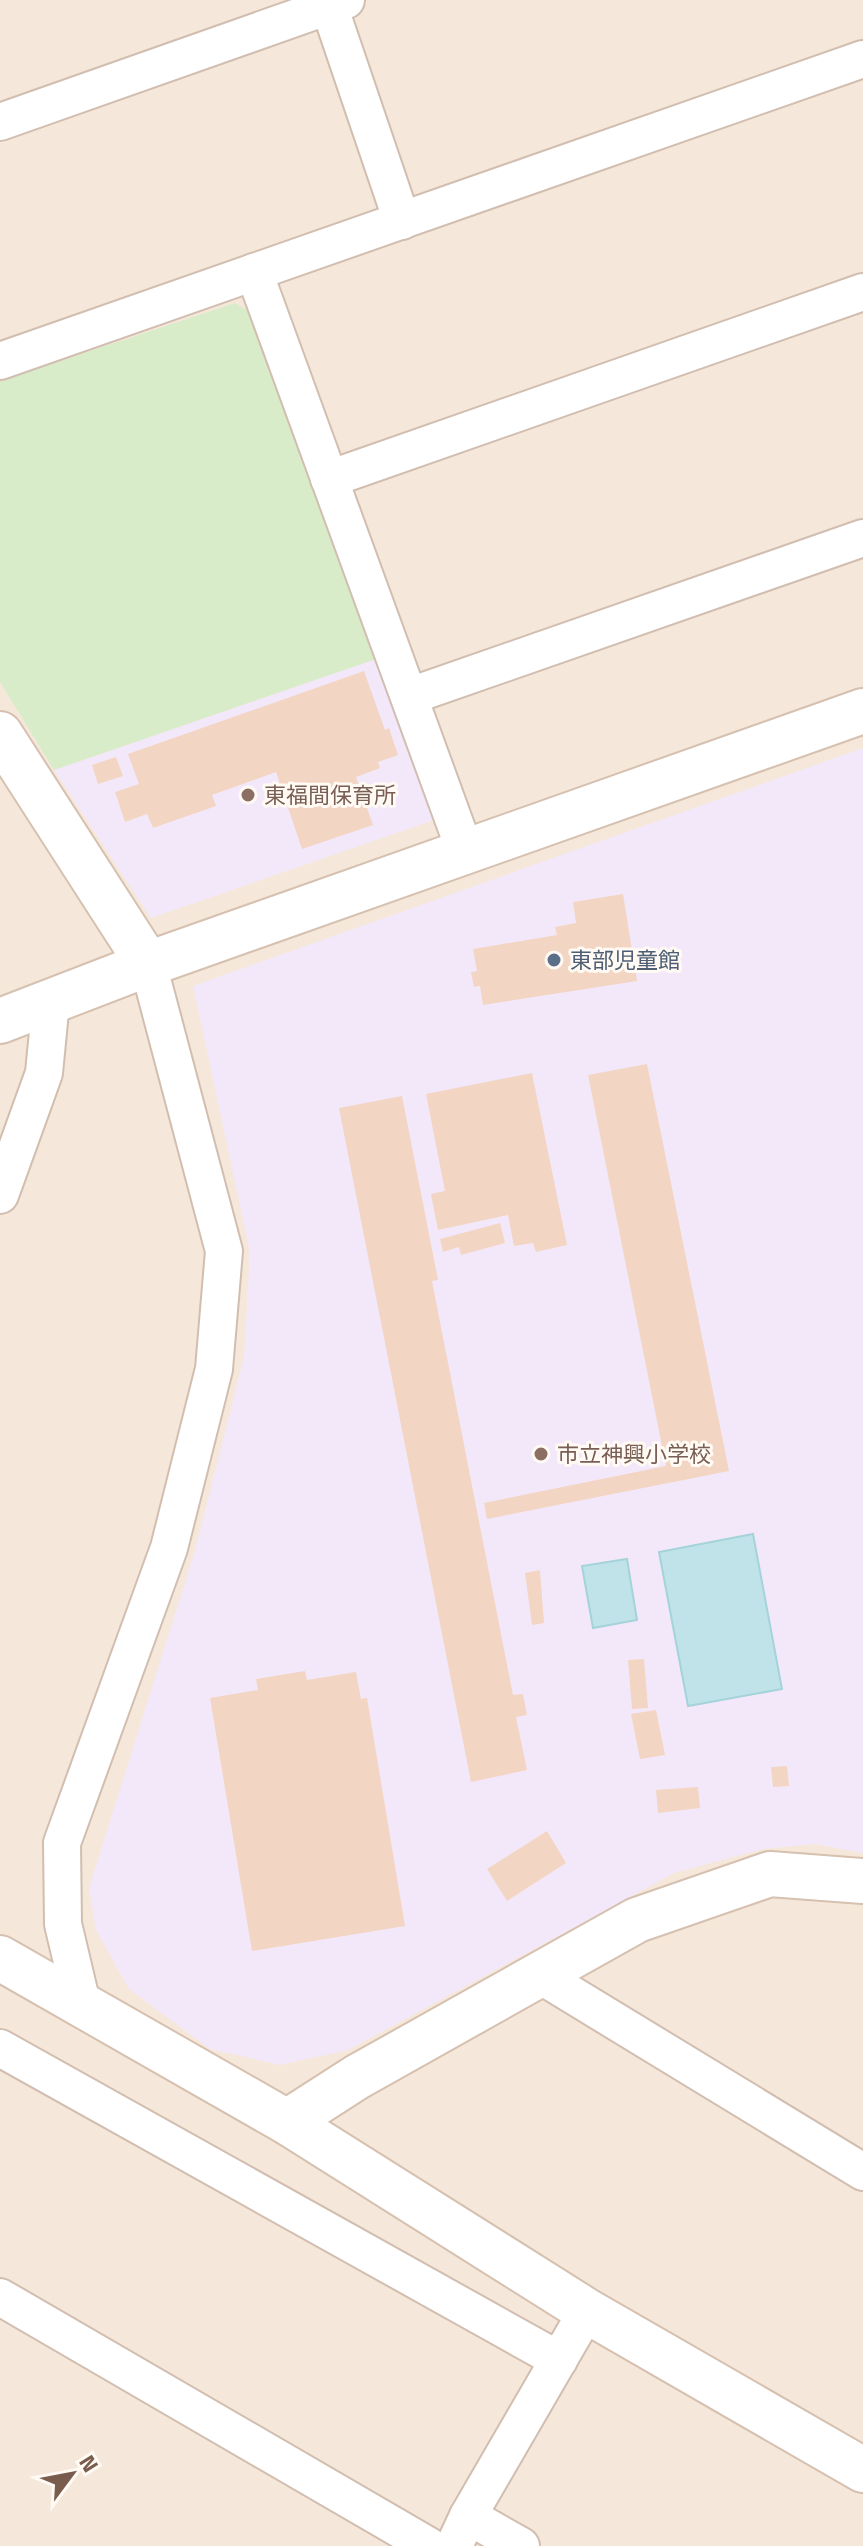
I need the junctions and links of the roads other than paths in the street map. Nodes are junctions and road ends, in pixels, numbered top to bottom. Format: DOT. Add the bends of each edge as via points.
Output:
graph roads {
  1 [pos="334,2"];
  2 [pos="863,59"];
  3 [pos="0,122"];
  4 [pos="402,221"];
  5 [pos="254,272"];
  6 [pos="863,292"];
  7 [pos="0,361"];
  8 [pos="329,479"];
  9 [pos="863,538"];
  10 [pos="410,696"];
  11 [pos="863,711"];
  12 [pos="0,734"];
  13 [pos="465,851"];
  14 [pos="148,964"];
  15 [pos="51,1001"];
  16 [pos="0,1021"];
  17 [pos="0,1195"];
  18 [pos="863,1881"];
  19 [pos="0,1958"];
  20 [pos="538,1974"];
  21 [pos="82,2004"];
  22 [pos="5,2063"];
  23 [pos="287,2122"];
  24 [pos="863,2172"];
  25 [pos="0,2297"];
  26 [pos="587,2311"];
  27 [pos="559,2360"];
  28 [pos="863,2470"];
  29 [pos="461,2531"];
  30 [pos="429,2546"];
  31 [pos="521,2546"];
  1 -- 3 [label="street"];
  1 -- 4 [label="street"];
  2 -- 4 [label="street"];
  4 -- 5 [label="street"];
  5 -- 7 [label="street"];
  5 -- 8 [label="street"];
  6 -- 8 [label="street"];
  8 -- 10 [label="street"];
  9 -- 10 [label="street"];
  10 -- 13 [label="street"];
  11 -- 13 [label="street"];
  12 -- 14 [label="street"];
  13 -- 14 [label="street"];
  14 -- 15 [label="street"];
  14 -- 21 [label="street" via="224,1251 214,1369 169,1548 62,1843 63,1924"];
  15 -- 16 [label="street"];
  15 -- 17 [label="street" via="44,1073"];
  18 -- 20 [label="street" via="770,1874 637,1920"];
  19 -- 21 [label="street"];
  20 -- 23 [label="street"];
  20 -- 24 [label="street"];
  21 -- 23 [label="street"];
  22 -- 27 [label="street"];
  23 -- 26 [label="street"];
  25 -- 30 [label="street"];
  26 -- 27 [label="street"];
  26 -- 28 [label="street"];
  27 -- 29 [label="street"];
  29 -- 31 [label="street"];
}
